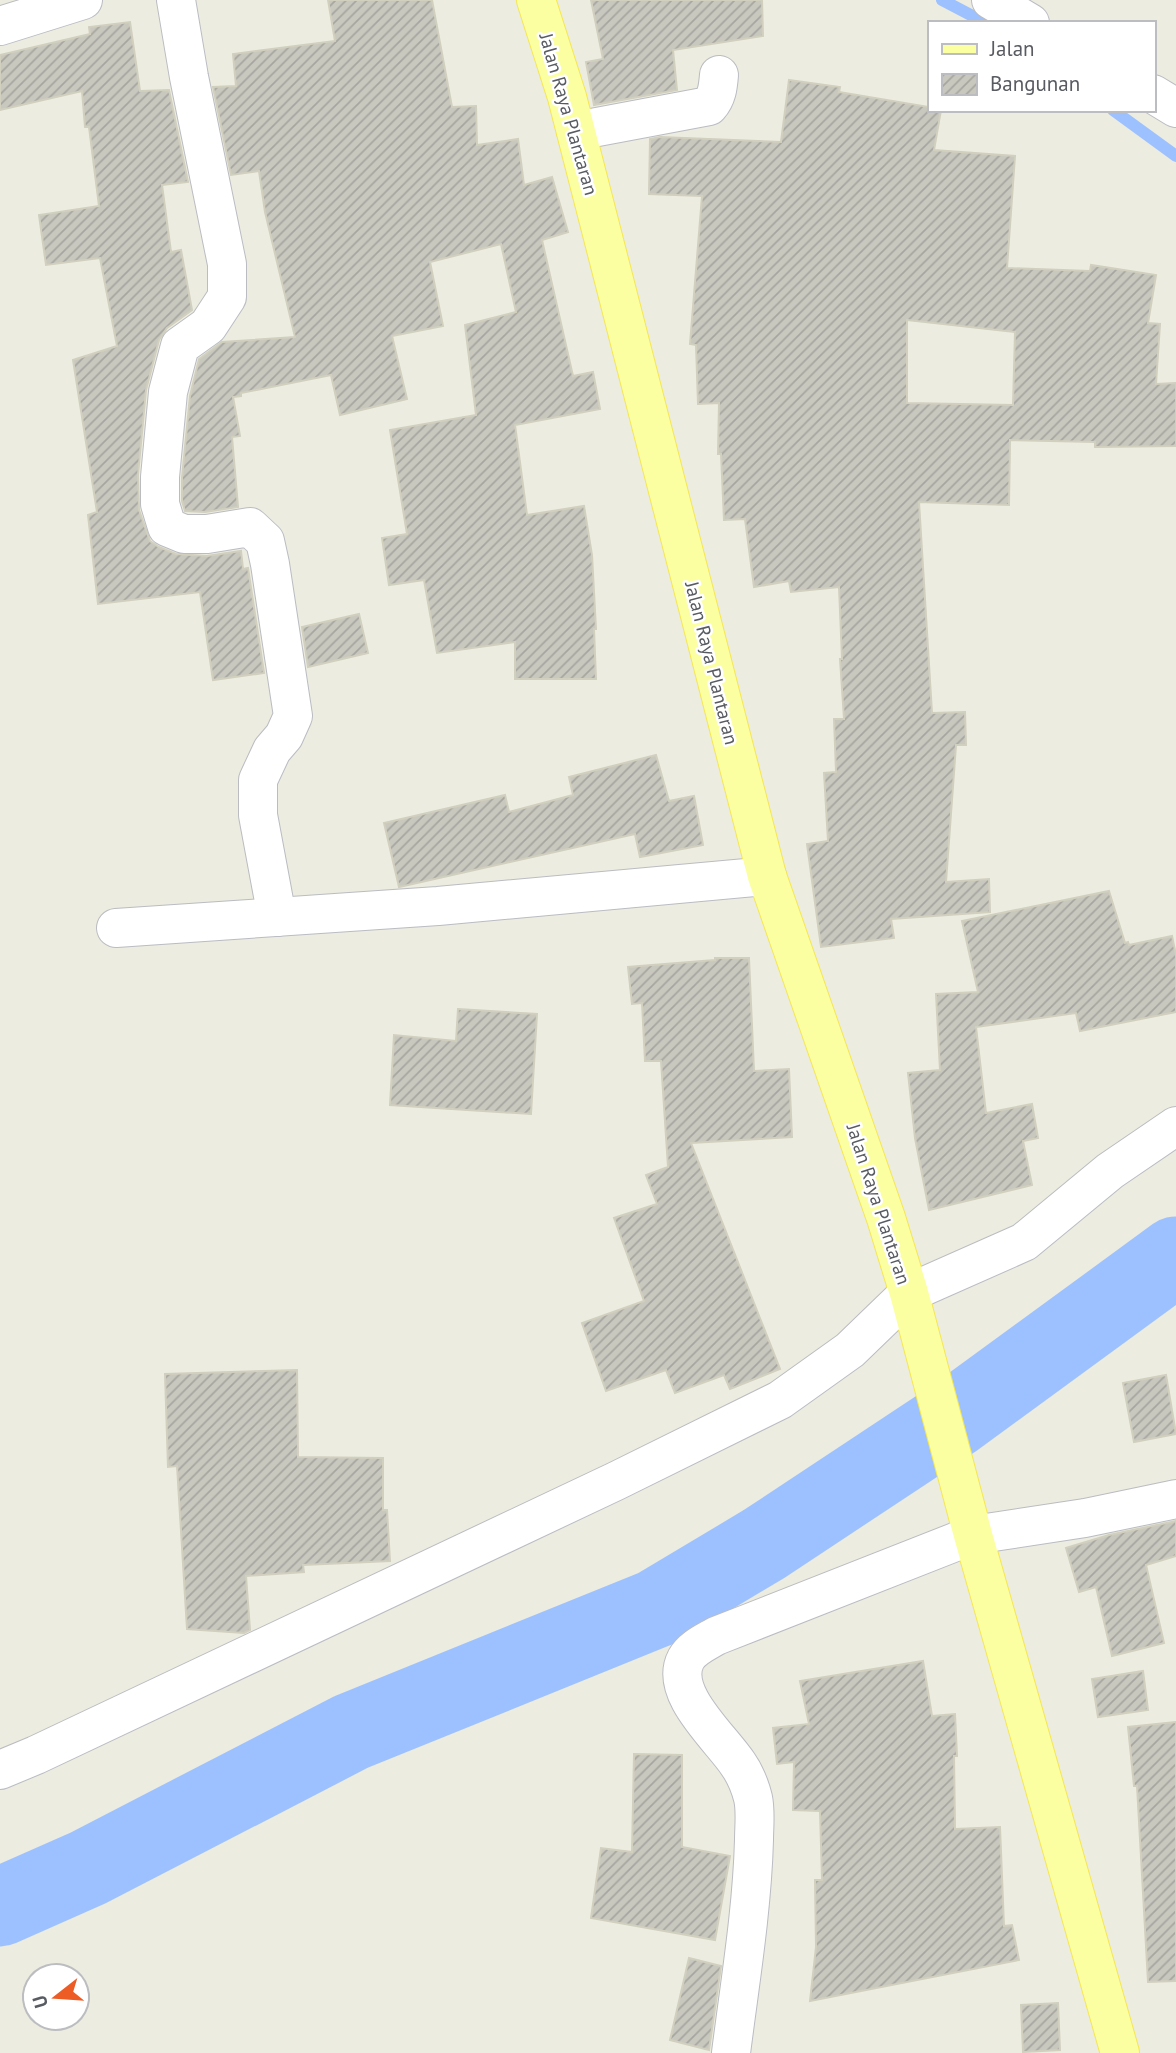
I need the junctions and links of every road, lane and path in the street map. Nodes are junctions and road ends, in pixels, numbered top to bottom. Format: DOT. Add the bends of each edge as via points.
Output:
graph roads {
  1 [pos="83,0"];
  2 [pos="176,0"];
  3 [pos="536,0"];
  4 [pos="991,0"];
  5 [pos="1027,21"];
  6 [pos="0,26"];
  7 [pos="719,75"];
  8 [pos="1155,95"];
  9 [pos="1176,108"];
  10 [pos="576,131"];
  11 [pos="767,876"];
  12 [pos="277,917"];
  13 [pos="116,928"];
  14 [pos="1176,1126"];
  15 [pos="912,1305"];
  16 [pos="1176,1499"];
  17 [pos="970,1520"];
  18 [pos="0,1770"];
  19 [pos="731,2053"];
  20 [pos="1120,2053"];
  1 -- 6 [label="street"];
  2 -- 12 [label="street" via="227,264 226,297 208,326 180,346 168,392 160,504 167,527 184,534 250,527 265,541 293,716 258,780 258,815"];
  3 -- 10 [label="main road, Jalan Raya Plantaran"];
  4 -- 5 [label="street"];
  7 -- 10 [label="street" via="709,106"];
  8 -- 9 [label="street"];
  10 -- 11 [label="main road, Jalan Raya Plantaran"];
  11 -- 12 [label="street"];
  11 -- 15 [label="main road, Jalan Raya Plantaran"];
  12 -- 13 [label="street"];
  14 -- 15 [label="street" via="1110,1171 1024,1242"];
  15 -- 17 [label="main road, Jalan Raya Plantaran"];
  15 -- 18 [label="street" via="780,1400"];
  16 -- 17 [label="street" via="1085,1518"];
  17 -- 19 [label="street" via="716,1636 687,1658 683,1676 689,1698 737,1762 754,1801 753,1873"];
  17 -- 20 [label="main road, Jalan Raya Plantaran"];
}
